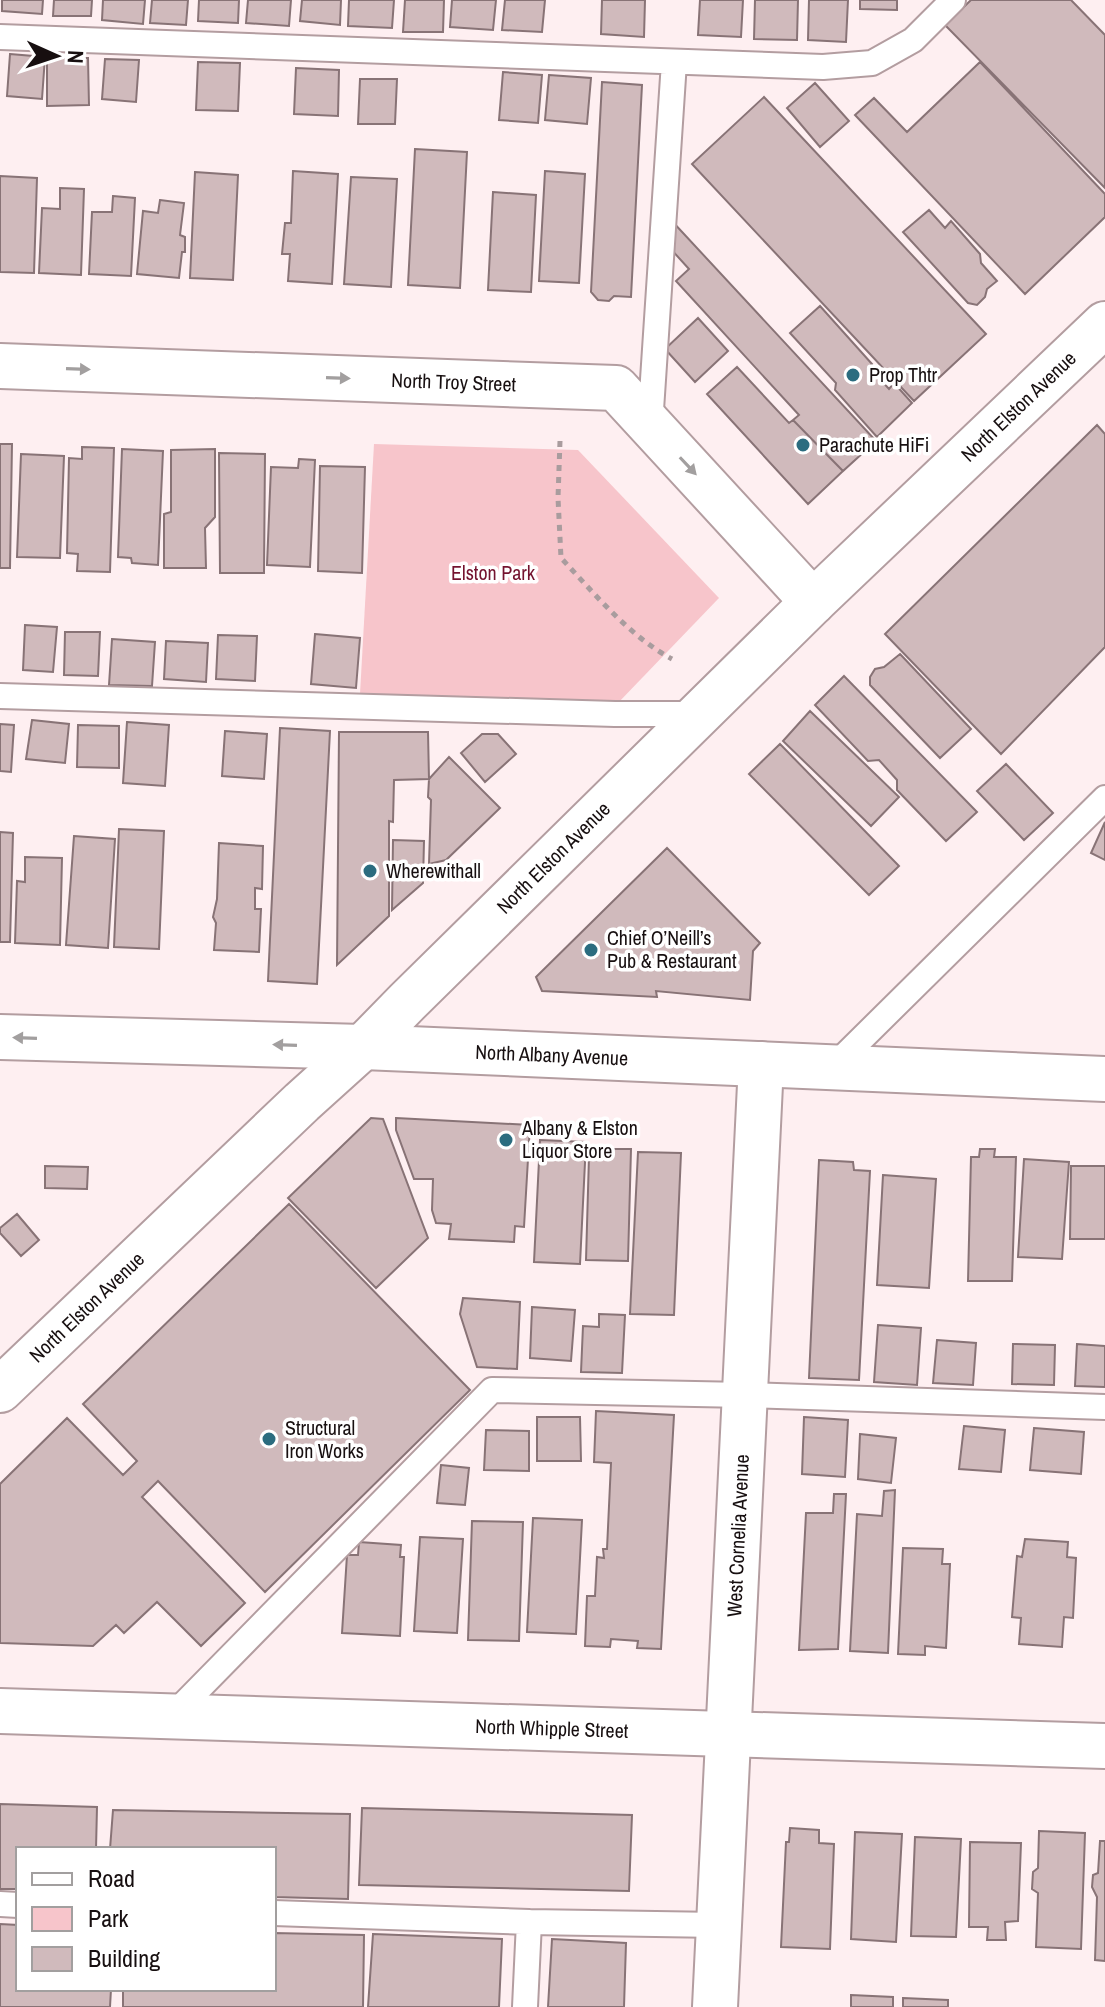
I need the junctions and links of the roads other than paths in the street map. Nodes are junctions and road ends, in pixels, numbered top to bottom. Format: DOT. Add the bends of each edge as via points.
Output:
graph roads {
  1 [pos="953,0"];
  2 [pos="0,37"];
  3 [pos="674,62"];
  4 [pos="1105,324"];
  5 [pos="0,366"];
  6 [pos="650,425"];
  7 [pos="813,602"];
  8 [pos="0,696"];
  9 [pos="699,714"];
  10 [pos="1105,798"];
  11 [pos="0,1037"];
  12 [pos="363,1047"];
  13 [pos="761,1064"];
  14 [pos="833,1067"];
  15 [pos="1105,1079"];
  16 [pos="0,1390"];
  17 [pos="745,1395"];
  18 [pos="1105,1407"];
  19 [pos="0,1711"];
  20 [pos="171,1717"];
  21 [pos="728,1734"];
  22 [pos="1105,1746"];
  23 [pos="276,1913"];
  24 [pos="529,1922"];
  25 [pos="719,1925"];
  26 [pos="525,2007"];
  27 [pos="715,2007"];
  1 -- 3 [label="lane" via="913,40 872,63 823,67"];
  2 -- 3 [label="lane"];
  3 -- 6 [label="lane"];
  4 -- 7 [label="street, North Elston Avenue"];
  5 -- 6 [label="street, North Troy Street, one-way" via="616,388"];
  6 -- 7 [label="street, North Troy Street, one-way"];
  7 -- 9 [label="street, North Elston Avenue"];
  8 -- 9 [label="lane"];
  9 -- 12 [label="street, North Elston Avenue"];
  10 -- 14 [label="lane"];
  12 -- 11 [label="street, North Albany Avenue, one-way"];
  12 -- 13 [label="street, North Albany Avenue"];
  12 -- 16 [label="street, North Elston Avenue"];
  13 -- 14 [label="street, North Albany Avenue"];
  13 -- 17 [label="street, West Cornelia Avenue"];
  14 -- 15 [label="street, North Albany Avenue"];
  17 -- 18 [label="lane"];
  17 -- 20 [label="lane" via="492,1390"];
  17 -- 21 [label="street, West Cornelia Avenue"];
  19 -- 20 [label="street, North Whipple Street"];
  20 -- 21 [label="street, North Whipple Street"];
  21 -- 22 [label="street, North Whipple Street"];
  21 -- 25 [label="street, West Cornelia Avenue"];
  23 -- 24 [label="lane"];
  24 -- 25 [label="lane"];
  24 -- 26 [label="lane"];
  25 -- 27 [label="street, West Cornelia Avenue"];
}
